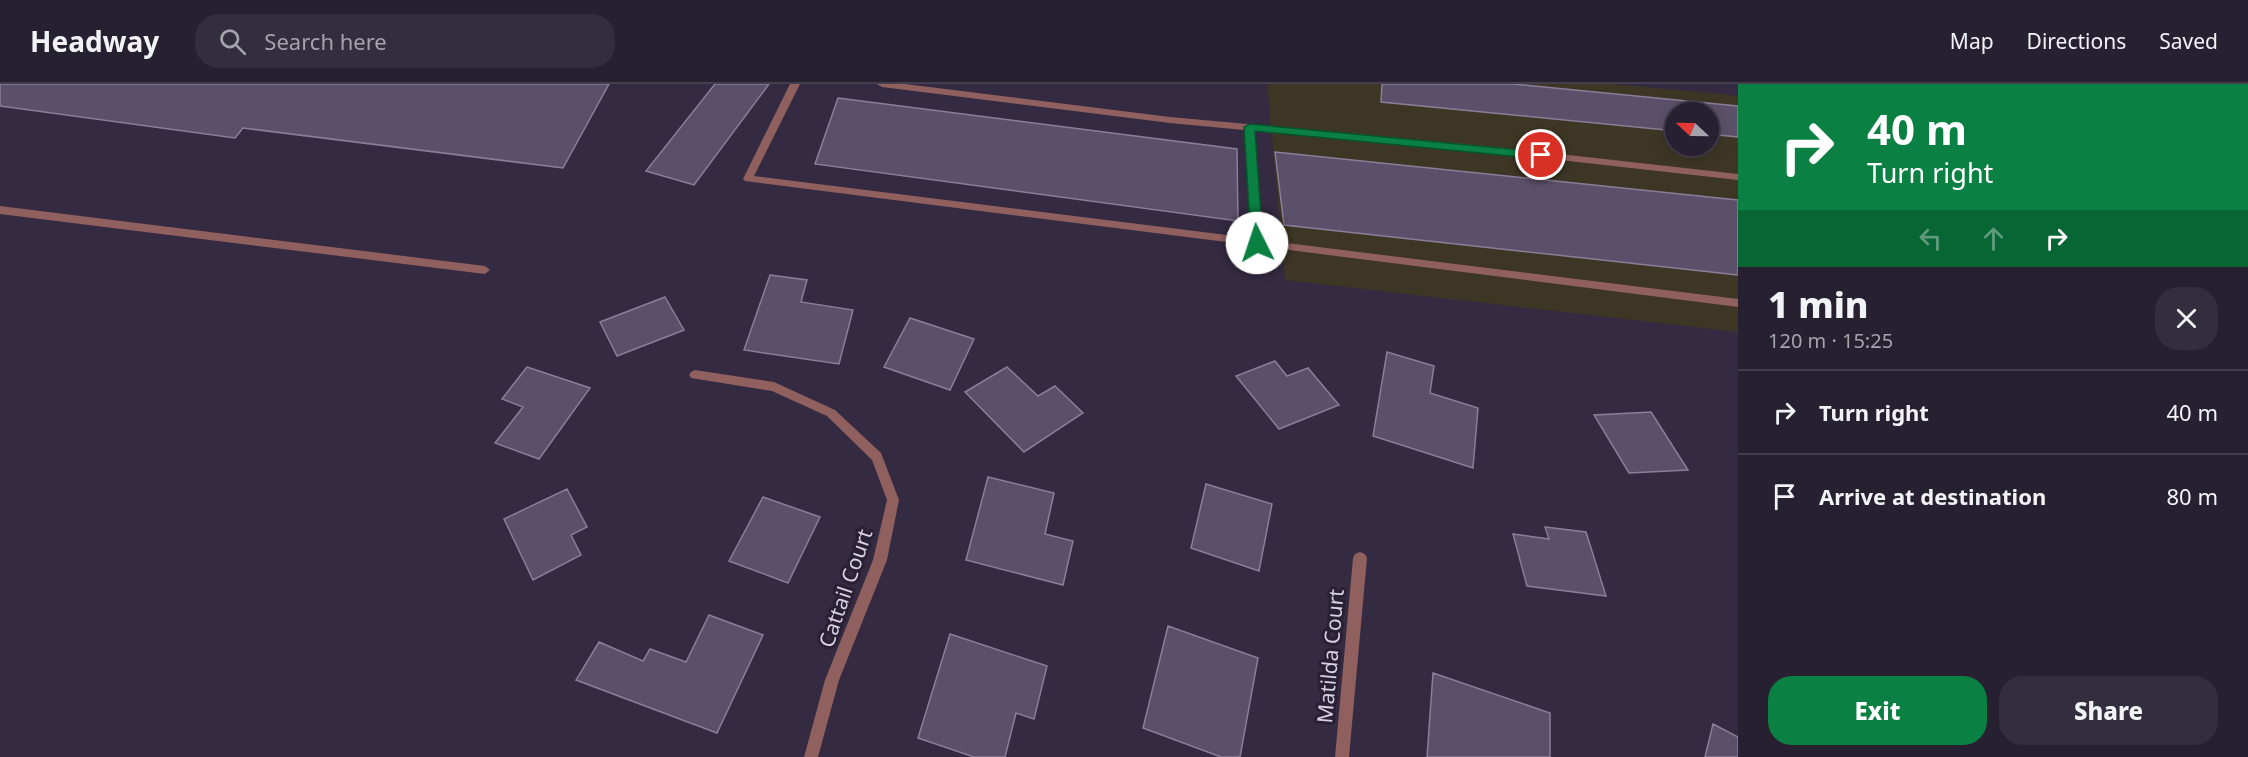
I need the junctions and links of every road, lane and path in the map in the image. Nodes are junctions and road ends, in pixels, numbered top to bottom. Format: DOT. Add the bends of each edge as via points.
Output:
graph roads {
  1 [pos="795,84"];
  2 [pos="882,84"];
  3 [pos="1250,127"];
  4 [pos="1738,177"];
  5 [pos="0,210"];
  6 [pos="1257,243"];
  7 [pos="485,270"];
  8 [pos="1738,303"];
  9 [pos="696,375"];
  10 [pos="1360,558"];
  11 [pos="811,757"];
  12 [pos="1342,757"];
  1 -- 6 [label="street" via="748,178"];
  2 -- 3 [label="street"];
  3 -- 4 [label="street"];
  3 -- 6 [label="street"];
  5 -- 7 [label="street"];
  6 -- 8 [label="street"];
  9 -- 11 [label="street, Cattail Court" via="774,387 831,413 877,457 893,500 880,560 832,680"];
  10 -- 12 [label="street, Matilda Court"];
}
